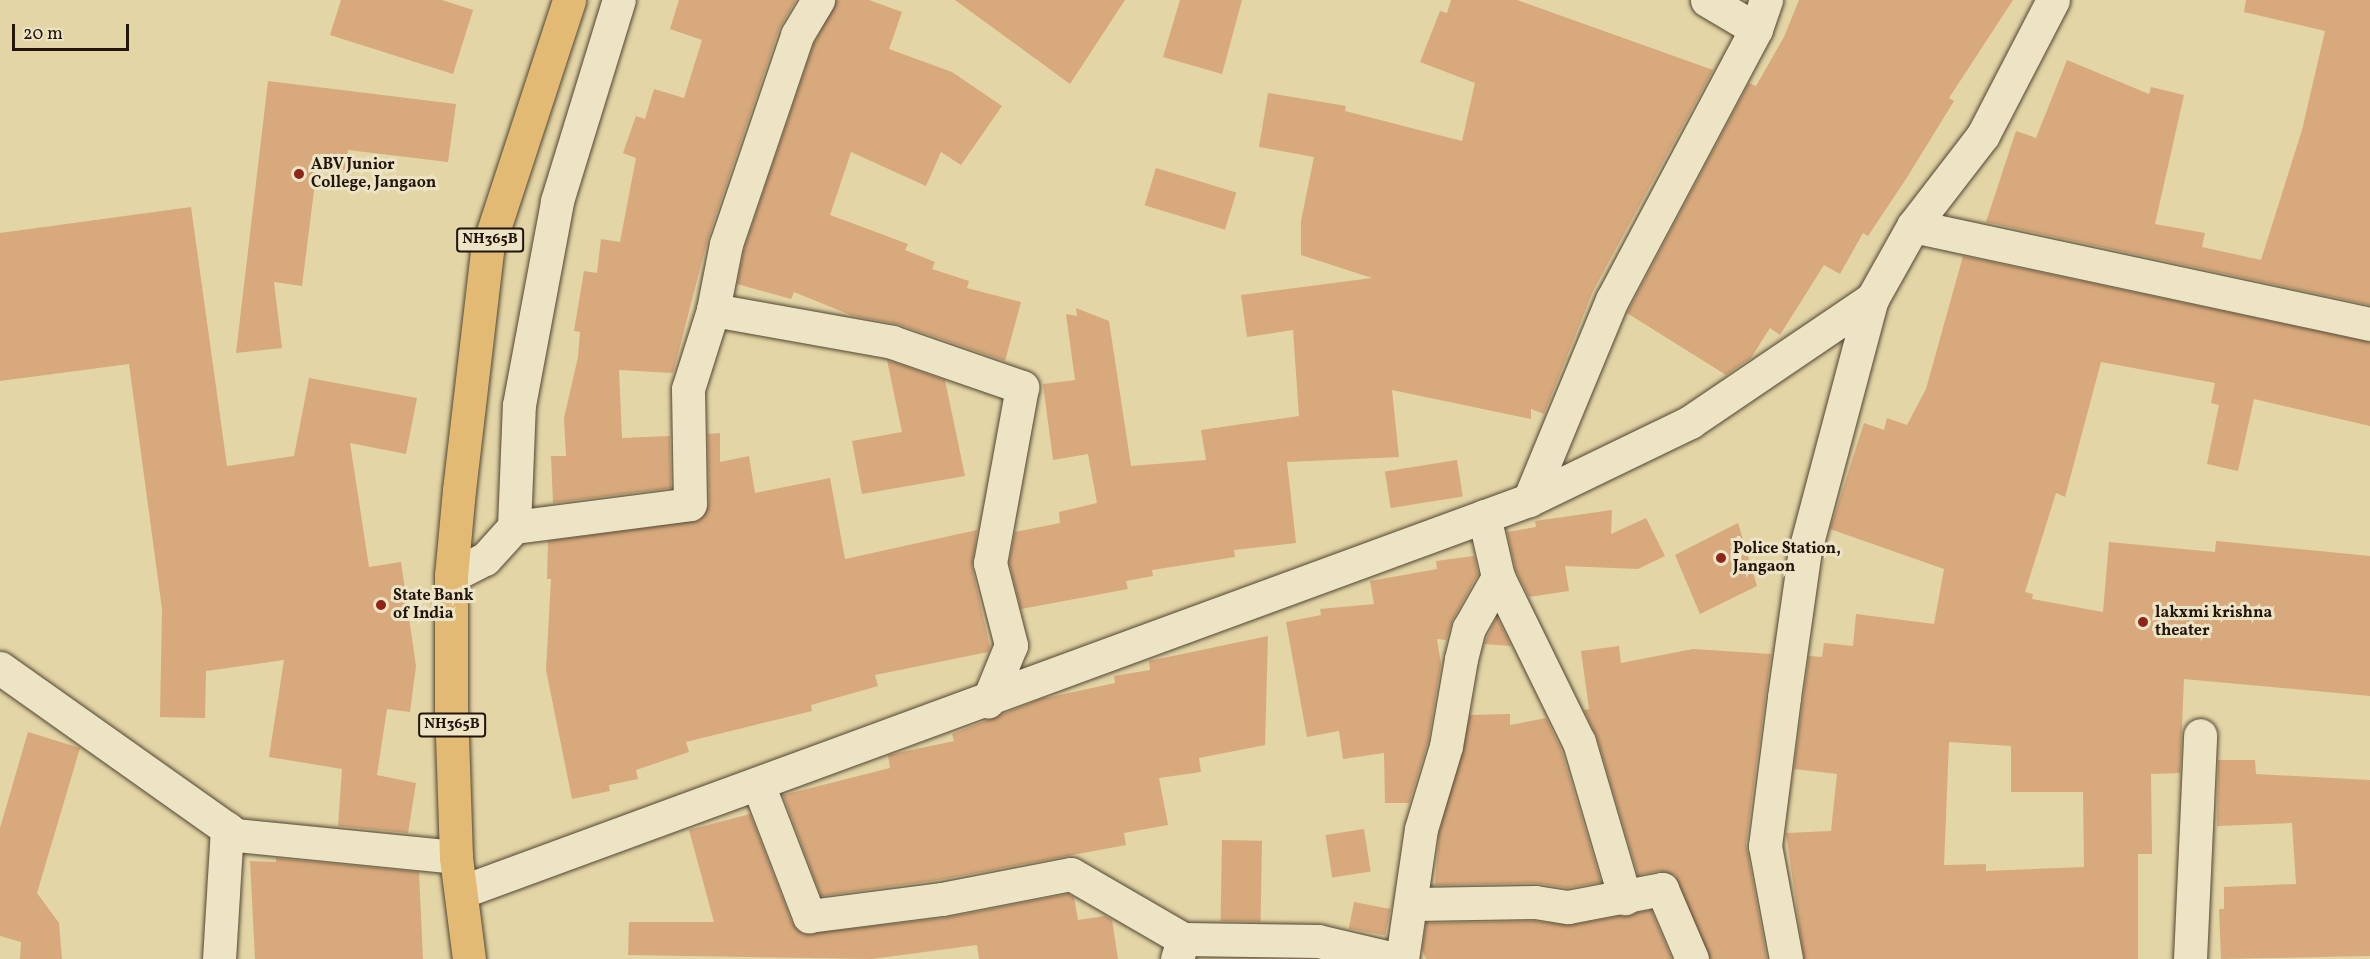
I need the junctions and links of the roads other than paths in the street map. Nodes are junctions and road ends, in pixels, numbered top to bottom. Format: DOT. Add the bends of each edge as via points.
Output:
graph roads {
  1 [pos="568,0"];
  2 [pos="619,0"];
  3 [pos="818,0"];
  4 [pos="1707,0"];
  5 [pos="2053,0"];
  6 [pos="1761,14"];
  7 [pos="1913,226"];
  8 [pos="1872,299"];
  9 [pos="713,310"];
  10 [pos="2370,324"];
  11 [pos="1529,500"];
  12 [pos="1484,516"];
  13 [pos="514,527"];
  14 [pos="451,576"];
  15 [pos="1498,577"];
  16 [pos="0,668"];
  17 [pos="988,701"];
  18 [pos="2199,735"];
  19 [pos="758,784"];
  20 [pos="227,828"];
  21 [pos="456,856"];
  22 [pos="461,892"];
  23 [pos="1625,898"];
  24 [pos="1412,904"];
  25 [pos="1180,949"];
  26 [pos="1780,958"];
  27 [pos="219,959"];
  28 [pos="469,959"];
  29 [pos="1395,959"];
  30 [pos="1401,959"];
  31 [pos="1692,959"];
  32 [pos="2190,959"];
  1 -- 14 [label="highway, NH365B" via="487,250"];
  2 -- 13 [label="street" via="557,201 519,405"];
  3 -- 9 [label="street" via="797,35 726,244"];
  4 -- 6 [label="street"];
  5 -- 7 [label="street" via="1983,135"];
  6 -- 11 [label="street" via="1612,300"];
  7 -- 8 [label="street"];
  7 -- 10 [label="street"];
  8 -- 11 [label="street" via="1690,422"];
  8 -- 26 [label="street" via="1805,550 1784,697 1765,846"];
  9 -- 13 [label="street" via="688,389 690,504"];
  9 -- 17 [label="street" via="892,342 1022,387 990,563 1011,645"];
  11 -- 12 [label="street"];
  12 -- 15 [label="street"];
  12 -- 17 [label="street"];
  13 -- 14 [label="street" via="484,559"];
  14 -- 21 [label="highway, NH365B"];
  15 -- 23 [label="street" via="1579,742"];
  15 -- 24 [label="street" via="1469,628 1446,746 1421,829"];
  16 -- 20 [label="street"];
  17 -- 19 [label="street"];
  18 -- 32 [label="street"];
  19 -- 22 [label="street"];
  19 -- 25 [label="street" via="809,916 942,899 1071,874"];
  20 -- 21 [label="street" via="236,835"];
  20 -- 27 [label="street"];
  21 -- 22 [label="highway, NH365B"];
  22 -- 28 [label="highway, NH365B"];
  23 -- 24 [label="street" via="1568,907 1535,902"];
  23 -- 31 [label="street" via="1662,889"];
  24 -- 30 [label="street"];
  25 -- 29 [label="street" via="1318,941"];
}
